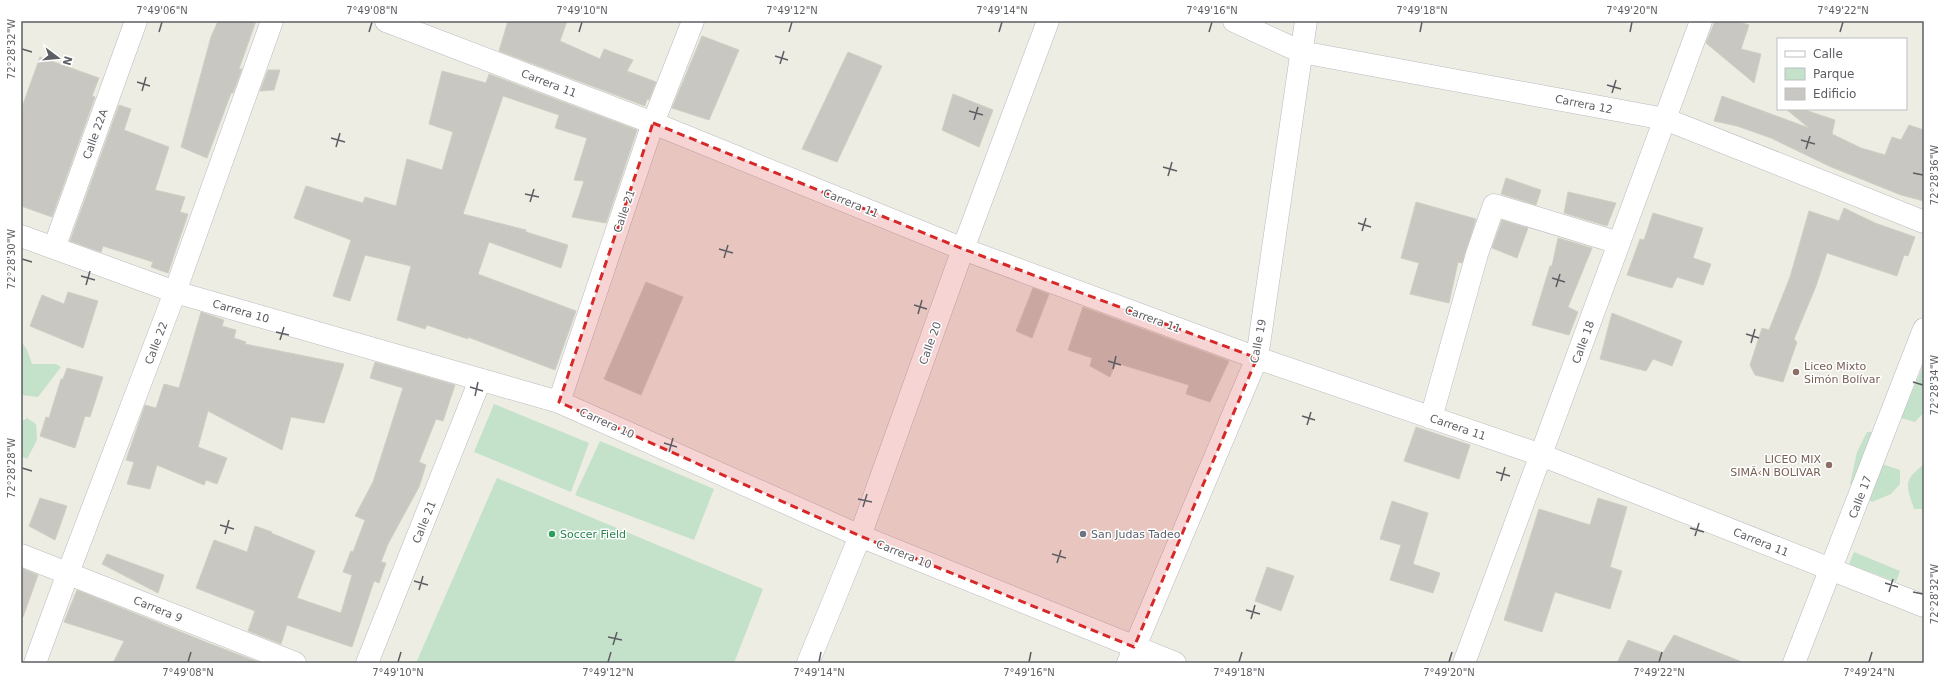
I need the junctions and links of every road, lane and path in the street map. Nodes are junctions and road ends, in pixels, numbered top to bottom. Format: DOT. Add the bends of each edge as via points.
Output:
graph roads {
  1 [pos="136,21"];
  2 [pos="272,21"];
  3 [pos="386,21"];
  4 [pos="693,21"];
  5 [pos="1048,21"];
  6 [pos="1234,21"];
  7 [pos="1306,21"];
  8 [pos="1701,21"];
  9 [pos="1301,52"];
  10 [pos="1665,119"];
  11 [pos="653,123"];
  12 [pos="1924,222"];
  13 [pos="21,236"];
  14 [pos="1619,244"];
  15 [pos="54,248"];
  16 [pos="963,248"];
  17 [pos="175,292"];
  18 [pos="1924,329"];
  19 [pos="1257,358"];
  20 [pos="480,380"];
  21 [pos="559,402"];
  22 [pos="1431,418"];
  23 [pos="1541,455"];
  24 [pos="860,536"];
  25 [pos="21,555"];
  26 [pos="1832,570"];
  27 [pos="68,573"];
  28 [pos="1924,606"];
  29 [pos="1131,655"];
  30 [pos="35,663"];
  31 [pos="295,663"];
  32 [pos="367,663"];
  33 [pos="808,663"];
  34 [pos="1175,663"];
  35 [pos="1464,663"];
  36 [pos="1794,663"];
  1 -- 15 [label="street, Calle 22A"];
  2 -- 17 [label="street, Calle 22"];
  3 -- 11 [label="street, Carrera 11"];
  4 -- 11 [label="street, Calle 21"];
  5 -- 16 [label="street, Calle 20"];
  6 -- 9 [label="street, Carrera 12"];
  7 -- 9 [label="street, Calle 19"];
  8 -- 10 [label="street, Calle 18"];
  9 -- 10 [label="street, Carrera 12"];
  9 -- 19 [label="street, Calle 19"];
  10 -- 12 [label="street, Carrera 12"];
  10 -- 14 [label="street, Calle 18"];
  11 -- 16 [label="street, Carrera 11"];
  11 -- 21 [label="street, Calle 21"];
  13 -- 15 [label="street, Carrera 10"];
  14 -- 22 [label="street" via="1494,205 1477,254"];
  14 -- 23 [label="street, Calle 18"];
  15 -- 17 [label="street, Carrera 10"];
  16 -- 19 [label="street, Carrera 11"];
  16 -- 24 [label="street, Calle 20"];
  17 -- 20 [label="street, Carrera 10"];
  17 -- 27 [label="street, Calle 22"];
  18 -- 26 [label="street, Calle 17"];
  19 -- 22 [label="street, Carrera 11"];
  19 -- 29 [label="street, Calle 19"];
  20 -- 21 [label="street, Carrera 10"];
  20 -- 32 [label="street, Calle 21"];
  21 -- 24 [label="street, Carrera 10"];
  22 -- 23 [label="street, Carrera 11"];
  23 -- 26 [label="street, Carrera 11"];
  23 -- 35 [label="street, Calle 18"];
  24 -- 29 [label="street, Carrera 10"];
  24 -- 33 [label="street, Calle 20"];
  25 -- 27 [label="street, Carrera 9"];
  26 -- 28 [label="street, Carrera 11"];
  26 -- 36 [label="street, Calle 17"];
  27 -- 30 [label="street, Calle 22"];
  27 -- 31 [label="street, Carrera 9"];
  29 -- 34 [label="street, Carrera 10"];
}
